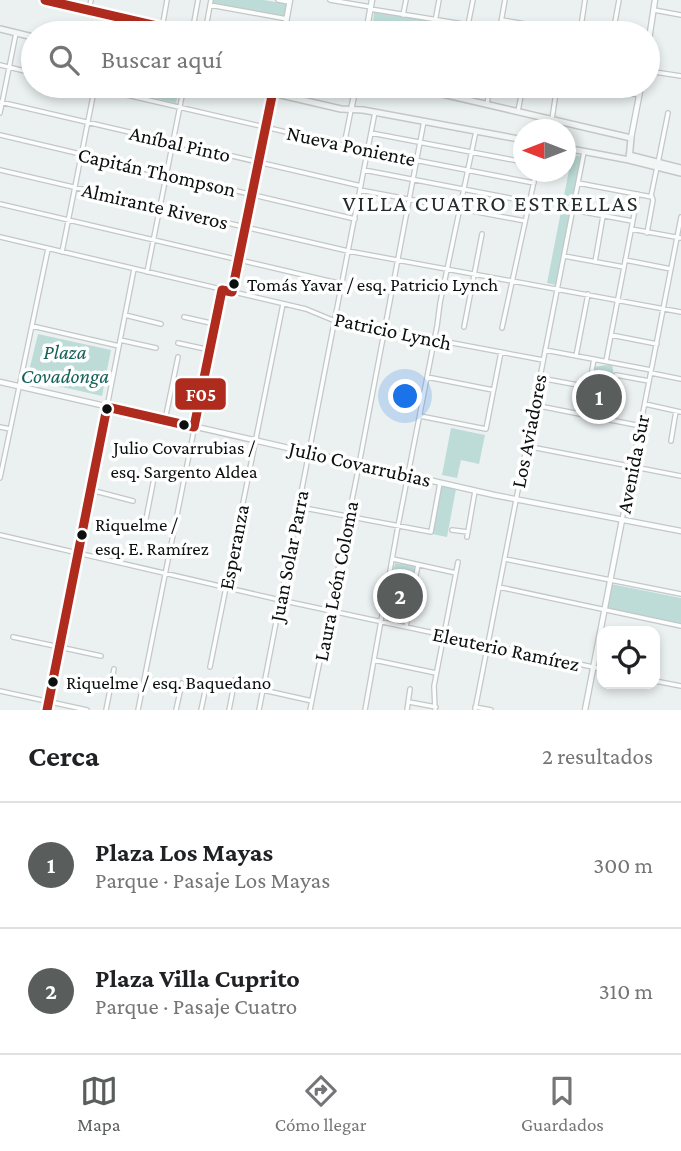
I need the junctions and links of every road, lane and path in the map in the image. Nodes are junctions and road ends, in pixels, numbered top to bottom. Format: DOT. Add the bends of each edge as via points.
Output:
graph roads {
  1 [pos="45,0"];
  2 [pos="91,0"];
  3 [pos="167,0"];
  4 [pos="198,0"];
  5 [pos="278,0"];
  6 [pos="330,0"];
  7 [pos="372,0"];
  8 [pos="406,0"];
  9 [pos="439,0"];
  10 [pos="473,0"];
  11 [pos="505,0"];
  12 [pos="585,0"];
  13 [pos="619,0"];
  14 [pos="655,0"];
  15 [pos="290,1"];
  16 [pos="338,1"];
  17 [pos="210,3"];
  18 [pos="371,8"];
  19 [pos="89,10"];
  20 [pos="654,10"];
  21 [pos="108,15"];
  22 [pos="403,15"];
  23 [pos="681,15"];
  24 [pos="436,20"];
  25 [pos="502,20"];
  26 [pos="107,21"];
  27 [pos="135,21"];
  28 [pos="163,21"];
  29 [pos="193,21"];
  30 [pos="207,21"];
  31 [pos="286,21"];
  32 [pos="368,21"];
  33 [pos="442,21"];
  34 [pos="469,21"];
  35 [pos="507,21"];
  36 [pos="581,21"];
  37 [pos="615,21"];
  38 [pos="652,21"];
  39 [pos="0,29"];
  40 [pos="16,33"];
  41 [pos="21,34"];
  42 [pos="0,65"];
  43 [pos="9,68"];
  44 [pos="21,70"];
  45 [pos="660,73"];
  46 [pos="681,76"];
  47 [pos="92,98"];
  48 [pos="141,98"];
  49 [pos="182,98"];
  50 [pos="271,98"];
  51 [pos="294,98"];
  52 [pos="354,98"];
  53 [pos="463,98"];
  54 [pos="488,98"];
  55 [pos="521,98"];
  56 [pos="555,98"];
  57 [pos="638,98"];
  58 [pos="1,102"];
  59 [pos="487,104"];
  60 [pos="180,107"];
  61 [pos="351,110"];
  62 [pos="518,111"];
  63 [pos="0,113"];
  64 [pos="375,113"];
  65 [pos="668,113"];
  66 [pos="552,119"];
  67 [pos="424,121"];
  68 [pos="88,122"];
  69 [pos="576,125"];
  70 [pos="266,127"];
  71 [pos="476,131"];
  72 [pos="371,133"];
  73 [pos="0,135"];
  74 [pos="513,138"];
  75 [pos="631,138"];
  76 [pos="173,142"];
  77 [pos="420,142"];
  78 [pos="344,145"];
  79 [pos="576,150"];
  80 [pos="368,151"];
  81 [pos="471,152"];
  82 [pos="584,152"];
  83 [pos="81,154"];
  84 [pos="629,158"];
  85 [pos="416,160"];
  86 [pos="513,160"];
  87 [pos="258,162"];
  88 [pos="657,165"];
  89 [pos="0,170"];
  90 [pos="364,170"];
  91 [pos="467,170"];
  92 [pos="681,171"];
  93 [pos="167,174"];
  94 [pos="413,179"];
  95 [pos="534,183"];
  96 [pos="578,183"];
  97 [pos="75,187"];
  98 [pos="360,188"];
  99 [pos="464,189"];
  100 [pos="638,194"];
  101 [pos="252,195"];
  102 [pos="651,197"];
  103 [pos="409,200"];
  104 [pos="530,202"];
  105 [pos="0,204"];
  106 [pos="160,207"];
  107 [pos="459,209"];
  108 [pos="573,210"];
  109 [pos="603,216"];
  110 [pos="681,217"];
  111 [pos="355,219"];
  112 [pos="68,220"];
  113 [pos="526,221"];
  114 [pos="632,221"];
  115 [pos="245,227"];
  116 [pos="631,229"];
  117 [pos="647,233"];
  118 [pos="482,234"];
  119 [pos="0,237"];
  120 [pos="679,238"];
  121 [pos="154,240"];
  122 [pos="48,249"];
  123 [pos="348,251"];
  124 [pos="62,252"];
  125 [pos="564,256"];
  126 [pos="239,260"];
  127 [pos="398,260"];
  128 [pos="625,260"];
  129 [pos="595,262"];
  130 [pos="624,267"];
  131 [pos="134,269"];
  132 [pos="447,269"];
  133 [pos="671,269"];
  134 [pos="147,272"];
  135 [pos="474,274"];
  136 [pos="513,281"];
  137 [pos="342,284"];
  138 [pos="557,288"];
  139 [pos="222,290"];
  140 [pos="232,292"];
  141 [pos="588,294"];
  142 [pos="617,300"];
  143 [pos="283,304"];
  144 [pos="663,309"];
  145 [pos="681,312"];
  146 [pos="125,315"];
  147 [pos="184,317"];
  148 [pos="335,321"];
  149 [pos="162,324"];
  150 [pos="215,324"];
  151 [pos="32,326"];
  152 [pos="464,327"];
  153 [pos="502,328"];
  154 [pos="384,331"];
  155 [pos="611,335"];
  156 [pos="120,340"];
  157 [pos="435,340"];
  158 [pos="178,343"];
  159 [pos="657,344"];
  160 [pos="119,345"];
  161 [pos="156,348"];
  162 [pos="210,349"];
  163 [pos="545,349"];
  164 [pos="501,352"];
  165 [pos="576,356"];
  166 [pos="178,357"];
  167 [pos="594,359"];
  168 [pos="543,360"];
  169 [pos="606,361"];
  170 [pos="651,372"];
  171 [pos="427,377"];
  172 [pos="540,378"];
  173 [pos="681,379"];
  174 [pos="649,381"];
  175 [pos="0,382"];
  176 [pos="19,386"];
  177 [pos="589,387"];
  178 [pos="493,390"];
  179 [pos="645,404"];
  180 [pos="534,405"];
  181 [pos="107,407"];
  182 [pos="679,411"];
  183 [pos="584,415"];
  184 [pos="420,416"];
  185 [pos="607,419"];
  186 [pos="165,420"];
  187 [pos="641,425"];
  188 [pos="0,427"];
  189 [pos="194,427"];
  190 [pos="10,429"];
  191 [pos="256,440"];
  192 [pos="671,441"];
  193 [pos="526,446"];
  194 [pos="310,453"];
  195 [pos="359,464"];
  196 [pos="633,467"];
  197 [pos="408,475"];
  198 [pos="681,476"];
  199 [pos="0,478"];
  200 [pos="154,478"];
  201 [pos="440,483"];
  202 [pos="90,490"];
  203 [pos="475,491"];
  204 [pos="516,499"];
  205 [pos="133,500"];
  206 [pos="299,507"];
  207 [pos="349,517"];
  208 [pos="622,520"];
  209 [pos="139,522"];
  210 [pos="145,524"];
  211 [pos="398,526"];
  212 [pos="174,530"];
  213 [pos="452,530"];
  214 [pos="681,531"];
  215 [pos="0,535"];
  216 [pos="78,553"];
  217 [pos="392,559"];
  218 [pos="504,559"];
  219 [pos="458,562"];
  220 [pos="418,565"];
  221 [pos="165,573"];
  222 [pos="456,573"];
  223 [pos="611,580"];
  224 [pos="226,587"];
  225 [pos="499,587"];
  226 [pos="681,594"];
  227 [pos="281,600"];
  228 [pos="605,610"];
  229 [pos="330,611"];
  230 [pos="381,622"];
  231 [pos="681,626"];
  232 [pos="406,627"];
  233 [pos="443,635"];
  234 [pos="13,637"];
  235 [pos="487,645"];
  236 [pos="59,647"];
  237 [pos="101,656"];
  238 [pos="374,660"];
  239 [pos="210,667"];
  240 [pos="593,667"];
  241 [pos="597,668"];
  242 [pos="114,669"];
  243 [pos="436,673"];
  244 [pos="235,680"];
  245 [pos="207,682"];
  246 [pos="660,682"];
  247 [pos="182,683"];
  248 [pos="681,686"];
  249 [pos="410,689"];
  250 [pos="262,690"];
  251 [pos="0,691"];
  252 [pos="48,701"];
  253 [pos="312,701"];
  254 [pos="409,702"];
  255 [pos="475,708"];
  256 [pos="436,709"];
  257 [pos="47,710"];
  258 [pos="87,710"];
  259 [pos="106,710"];
  260 [pos="138,710"];
  261 [pos="176,710"];
  262 [pos="201,710"];
  263 [pos="229,710"];
  264 [pos="259,710"];
  265 [pos="310,710"];
  266 [pos="365,710"];
  267 [pos="407,710"];
  268 [pos="492,710"];
  269 [pos="585,710"];
  1 -- 19 [label="main road"];
  2 -- 19 [label="street"];
  3 -- 28 [label="street"];
  4 -- 29 [label="street"];
  5 -- 15 [label="street"];
  6 -- 16 [label="street"];
  7 -- 18 [label="street"];
  8 -- 22 [label="street"];
  9 -- 24 [label="street"];
  10 -- 34 [label="street"];
  11 -- 25 [label="street"];
  12 -- 36 [label="street"];
  13 -- 37 [label="street"];
  14 -- 20 [label="street"];
  15 -- 31 [label="street"];
  16 -- 18 [label="street"];
  17 -- 30 [label="street"];
  17 -- 31 [label="street"];
  18 -- 22 [label="street"];
  18 -- 32 [label="street"];
  19 -- 21 [label="main road"];
  20 -- 23 [label="street"];
  20 -- 38 [label="street"];
  21 -- 26 [label="street"];
  21 -- 27 [label="main road"];
  22 -- 24 [label="street"];
  24 -- 33 [label="street"];
  25 -- 35 [label="street"];
  39 -- 40 [label="main road"];
  40 -- 41 [label="main road"];
  40 -- 43 [label="street"];
  42 -- 43 [label="street"];
  43 -- 44 [label="street"];
  43 -- 58 [label="street"];
  45 -- 46 [label="street"];
  47 -- 68 [label="street"];
  48 -- 60 [label="street, Nueva Poniente"];
  49 -- 60 [label="street"];
  50 -- 70 [label="street"];
  51 -- 61 [label="main road"];
  52 -- 61 [label="street"];
  53 -- 59 [label="main road"];
  54 -- 59 [label="street"];
  55 -- 62 [label="street"];
  56 -- 66 [label="street"];
  57 -- 75 [label="street"];
  58 -- 63 [label="street"];
  58 -- 68 [label="street, Aníbal Pinto"];
  59 -- 62 [label="main road"];
  60 -- 70 [label="street, Nueva Poniente"];
  60 -- 76 [label="street"];
  61 -- 64 [label="main road"];
  61 -- 78 [label="street"];
  62 -- 66 [label="main road"];
  64 -- 67 [label="main road"];
  64 -- 72 [label="street, Juan Solar Parra"];
  65 -- 88 [label="street"];
  67 -- 71 [label="main road"];
  67 -- 77 [label="street, Laura León Coloma"];
  68 -- 76 [label="street, Aníbal Pinto"];
  68 -- 83 [label="street"];
  69 -- 75 [label="main road"];
  70 -- 78 [label="street, Nueva Poniente"];
  70 -- 87 [label="street"];
  71 -- 74 [label="main road"];
  71 -- 81 [label="street"];
  72 -- 77 [label="street"];
  72 -- 80 [label="street, Juan Solar Parra"];
  73 -- 83 [label="street, Capitán Thompson"];
  75 -- 84 [label="main road"];
  76 -- 87 [label="street, Aníbal Pinto"];
  76 -- 93 [label="street"];
  77 -- 81 [label="street"];
  77 -- 85 [label="street, Laura León Coloma"];
  78 -- 80 [label="street, Nueva Poniente"];
  79 -- 82 [label="main road"];
  80 -- 85 [label="street, Nueva Poniente"];
  80 -- 90 [label="street, Juan Solar Parra"];
  81 -- 86 [label="street"];
  81 -- 91 [label="street"];
  82 -- 84 [label="main road"];
  82 -- 96 [label="street, Los Aviadores"];
  83 -- 93 [label="street, Capitán Thompson"];
  83 -- 97 [label="street"];
  84 -- 88 [label="main road"];
  85 -- 91 [label="street, Nueva Poniente"];
  85 -- 94 [label="street, Laura León Coloma"];
  87 -- 98 [label="street, Aníbal Pinto"];
  87 -- 101 [label="street"];
  88 -- 92 [label="main road"];
  88 -- 102 [label="street"];
  89 -- 97 [label="street, Almirante Riveros"];
  90 -- 94 [label="street"];
  90 -- 98 [label="street, Juan Solar Parra"];
  91 -- 95 [label="street, Nueva Poniente"];
  91 -- 99 [label="street"];
  93 -- 101 [label="street, Capitán Thompson"];
  93 -- 106 [label="street"];
  94 -- 99 [label="street"];
  94 -- 103 [label="street, Laura León Coloma"];
  95 -- 104 [label="street"];
  96 -- 100 [label="street"];
  96 -- 108 [label="street, Los Aviadores"];
  97 -- 106 [label="street, Almirante Riveros"];
  97 -- 112 [label="street"];
  98 -- 103 [label="street, Aníbal Pinto"];
  98 -- 111 [label="street, Juan Solar Parra"];
  99 -- 104 [label="street"];
  99 -- 107 [label="street"];
  100 -- 102 [label="street"];
  100 -- 114 [label="street"];
  101 -- 111 [label="street, Capitán Thompson"];
  101 -- 115 [label="street"];
  102 -- 117 [label="street"];
  103 -- 107 [label="street, Aníbal Pinto"];
  103 -- 127 [label="street, Laura León Coloma"];
  104 -- 113 [label="street"];
  105 -- 112 [label="street"];
  106 -- 115 [label="street, Almirante Riveros"];
  106 -- 121 [label="street"];
  107 -- 113 [label="street, Aníbal Pinto"];
  107 -- 132 [label="street"];
  108 -- 109 [label="street"];
  108 -- 125 [label="street, Los Aviadores"];
  109 -- 114 [label="street"];
  109 -- 129 [label="street"];
  110 -- 120 [label="street, Avenida Sur"];
  111 -- 123 [label="street, Juan Solar Parra"];
  112 -- 121 [label="street"];
  112 -- 124 [label="street"];
  113 -- 136 [label="street"];
  114 -- 116 [label="street"];
  115 -- 123 [label="street, Almirante Riveros"];
  115 -- 126 [label="street"];
  116 -- 117 [label="street"];
  116 -- 128 [label="street"];
  117 -- 120 [label="street"];
  118 -- 135 [label="street"];
  119 -- 122 [label="street, Patricio Lynch"];
  120 -- 133 [label="street, Avenida Sur"];
  121 -- 126 [label="street"];
  121 -- 134 [label="street"];
  122 -- 124 [label="street, Patricio Lynch"];
  122 -- 151 [label="street"];
  123 -- 127 [label="street, Almirante Riveros"];
  123 -- 137 [label="street, Juan Solar Parra"];
  124 -- 131 [label="street, Patricio Lynch"];
  125 -- 129 [label="street"];
  125 -- 138 [label="street, Los Aviadores"];
  126 -- 137 [label="street"];
  126 -- 140 [label="street"];
  127 -- 132 [label="street, Almirante Riveros"];
  127 -- 154 [label="street, Laura León Coloma"];
  128 -- 130 [label="street"];
  128 -- 133 [label="street"];
  129 -- 130 [label="street"];
  130 -- 142 [label="street"];
  131 -- 134 [label="street, Patricio Lynch"];
  131 -- 146 [label="street"];
  132 -- 135 [label="street, Almirante Riveros"];
  132 -- 157 [label="street"];
  133 -- 144 [label="street, Avenida Sur"];
  134 -- 139 [label="street, Patricio Lynch"];
  135 -- 136 [label="street, Almirante Riveros"];
  135 -- 152 [label="street"];
  136 -- 138 [label="street, Almirante Riveros"];
  136 -- 153 [label="street"];
  137 -- 148 [label="street, Juan Solar Parra"];
  138 -- 141 [label="street, Almirante Riveros"];
  138 -- 163 [label="street, Los Aviadores"];
  139 -- 140 [label="street, Patricio Lynch"];
  139 -- 150 [label="street"];
  140 -- 143 [label="street, Patricio Lynch"];
  141 -- 142 [label="street, Almirante Riveros"];
  141 -- 165 [label="street"];
  142 -- 144 [label="street, Almirante Riveros"];
  142 -- 155 [label="street"];
  143 -- 148 [label="street, Patricio Lynch"];
  143 -- 191 [label="street, Esperanza"];
  144 -- 145 [label="street, Almirante Riveros"];
  144 -- 159 [label="street, Avenida Sur"];
  146 -- 149 [label="street"];
  146 -- 156 [label="street"];
  147 -- 150 [label="street"];
  148 -- 154 [label="street, Patricio Lynch"];
  148 -- 194 [label="street, Juan Solar Parra"];
  150 -- 162 [label="street"];
  151 -- 160 [label="street"];
  151 -- 176 [label="street"];
  154 -- 157 [label="street, Patricio Lynch"];
  154 -- 195 [label="street, Laura León Coloma"];
  155 -- 159 [label="street"];
  155 -- 169 [label="street"];
  156 -- 160 [label="street"];
  156 -- 161 [label="street"];
  157 -- 164 [label="street, Patricio Lynch"];
  157 -- 171 [label="street"];
  158 -- 162 [label="street"];
  159 -- 170 [label="street, Avenida Sur"];
  160 -- 181 [label="street"];
  162 -- 189 [label="street"];
  163 -- 165 [label="street"];
  163 -- 168 [label="street, Los Aviadores"];
  164 -- 168 [label="street, Patricio Lynch"];
  164 -- 178 [label="street"];
  165 -- 167 [label="street"];
  166 -- 186 [label="street"];
  167 -- 169 [label="street"];
  167 -- 177 [label="street"];
  168 -- 172 [label="street, Los Aviadores"];
  169 -- 170 [label="street"];
  170 -- 173 [label="street"];
  170 -- 174 [label="street, Avenida Sur"];
  171 -- 178 [label="street"];
  171 -- 184 [label="street"];
  172 -- 177 [label="street"];
  172 -- 180 [label="street, Los Aviadores"];
  174 -- 179 [label="street, Avenida Sur"];
  174 -- 185 [label="street" via="616,375"];
  175 -- 176 [label="street, Julio Covarrubias"];
  176 -- 181 [label="street, Julio Covarrubias"];
  176 -- 190 [label="street"];
  177 -- 183 [label="street"];
  178 -- 184 [label="street" via="486,429"];
  179 -- 182 [label="street"];
  179 -- 187 [label="street, Avenida Sur"];
  180 -- 183 [label="street"];
  180 -- 193 [label="street, Los Aviadores"];
  181 -- 186 [label="street, Julio Covarrubias"];
  181 -- 202 [label="street"];
  182 -- 192 [label="street"];
  183 -- 185 [label="street"];
  184 -- 197 [label="street"];
  185 -- 187 [label="street"];
  186 -- 189 [label="street, Julio Covarrubias"];
  187 -- 196 [label="street, Avenida Sur"];
  188 -- 190 [label="street"];
  189 -- 191 [label="street, Julio Covarrubias"];
  189 -- 212 [label="street"];
  190 -- 199 [label="street"];
  191 -- 194 [label="street, Julio Covarrubias"];
  191 -- 224 [label="street, Esperanza"];
  193 -- 196 [label="street"];
  193 -- 204 [label="street, Los Aviadores"];
  194 -- 195 [label="street, Julio Covarrubias"];
  194 -- 206 [label="street, Juan Solar Parra"];
  195 -- 197 [label="street, Julio Covarrubias"];
  195 -- 207 [label="street, Laura León Coloma"];
  196 -- 198 [label="street"];
  196 -- 208 [label="street, Avenida Sur"];
  197 -- 201 [label="street, Julio Covarrubias"];
  197 -- 211 [label="street"];
  200 -- 210 [label="street"];
  201 -- 203 [label="street, Julio Covarrubias"];
  201 -- 211 [label="street" via="431,532"];
  202 -- 205 [label="street"];
  202 -- 216 [label="street"];
  203 -- 204 [label="street, Julio Covarrubias"];
  203 -- 213 [label="street" via="467,535"];
  204 -- 208 [label="street, Julio Covarrubias"];
  204 -- 218 [label="street, Los Aviadores"];
  206 -- 207 [label="street"];
  206 -- 227 [label="street, Juan Solar Parra"];
  207 -- 211 [label="street"];
  207 -- 229 [label="street, Laura León Coloma"];
  208 -- 214 [label="street, Julio Covarrubias"];
  208 -- 223 [label="street, Avenida Sur"];
  209 -- 210 [label="street"];
  210 -- 212 [label="street"];
  211 -- 217 [label="street"];
  212 -- 221 [label="street"];
  215 -- 216 [label="street, Eleuterio Ramírez"];
  216 -- 221 [label="street, Eleuterio Ramírez"];
  216 -- 236 [label="street"];
  217 -- 220 [label="street"];
  217 -- 230 [label="street"];
  218 -- 223 [label="street"];
  218 -- 225 [label="street, Los Aviadores"];
  219 -- 222 [label="street"];
  220 -- 222 [label="street"];
  220 -- 232 [label="street"];
  221 -- 224 [label="street, Eleuterio Ramírez"];
  221 -- 260 [label="street"];
  222 -- 233 [label="street"];
  223 -- 226 [label="street"];
  223 -- 228 [label="street, Avenida Sur"];
  224 -- 227 [label="street, Eleuterio Ramírez"];
  224 -- 239 [label="street, Esperanza"];
  225 -- 228 [label="street"];
  225 -- 235 [label="street, Los Aviadores"];
  227 -- 229 [label="street, Eleuterio Ramírez"];
  227 -- 250 [label="street, Juan Solar Parra"];
  228 -- 231 [label="street"];
  228 -- 240 [label="street, Avenida Sur"];
  229 -- 230 [label="street, Eleuterio Ramírez"];
  229 -- 253 [label="street, Laura León Coloma"];
  230 -- 232 [label="street, Eleuterio Ramírez"];
  230 -- 238 [label="street"];
  232 -- 233 [label="street, Eleuterio Ramírez"];
  233 -- 235 [label="street, Eleuterio Ramírez"];
  233 -- 243 [label="street"];
  234 -- 236 [label="street"];
  235 -- 240 [label="street, Eleuterio Ramírez"];
  235 -- 255 [label="street, Los Aviadores"];
  236 -- 237 [label="street"];
  236 -- 252 [label="street"];
  238 -- 243 [label="street"];
  238 -- 266 [label="street"];
  240 -- 241 [label="street, Eleuterio Ramírez"];
  240 -- 269 [label="street, Avenida Sur"];
  242 -- 259 [label="street"];
  243 -- 256 [label="street"];
  244 -- 263 [label="street"];
  245 -- 262 [label="street"];
  246 -- 248 [label="street"];
  247 -- 261 [label="street"];
  249 -- 254 [label="street"];
  250 -- 253 [label="street"];
  250 -- 264 [label="street, Juan Solar Parra"];
  251 -- 252 [label="street"];
  252 -- 257 [label="street"];
  252 -- 258 [label="street"];
  253 -- 265 [label="street, Laura León Coloma"];
  254 -- 256 [label="street"];
  254 -- 267 [label="street"];
  255 -- 268 [label="street"];
}
